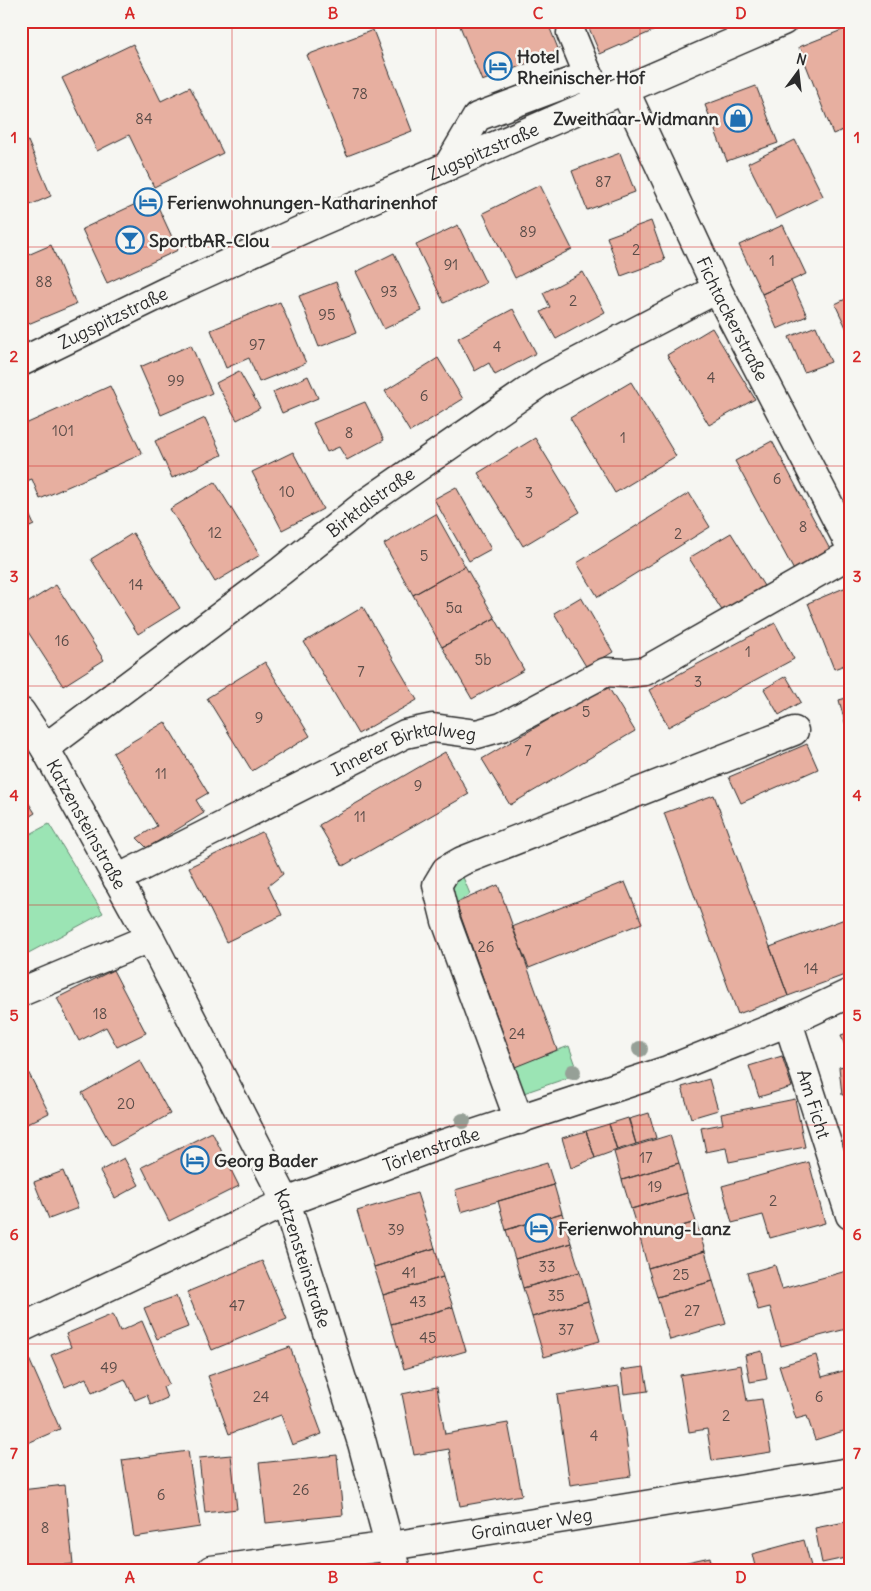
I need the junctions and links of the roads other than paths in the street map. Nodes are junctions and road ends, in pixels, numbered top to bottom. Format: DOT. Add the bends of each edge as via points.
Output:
graph roads {
  1 [pos="783,21"];
  2 [pos="571,33"];
  3 [pos="589,75"];
  4 [pos="624,89"];
  5 [pos="599,101"];
  6 [pos="448,166"];
  7 [pos="717,289"];
  8 [pos="21,362"];
  9 [pos="850,545"];
  10 [pos="850,554"];
  11 [pos="22,714"];
  12 [pos="794,731"];
  13 [pos="45,748"];
  14 [pos="117,879"];
  15 [pos="150,938"];
  16 [pos="21,992"];
  17 [pos="850,993"];
  18 [pos="788,1022"];
  19 [pos="519,1120"];
  20 [pos="286,1202"];
  21 [pos="850,1215"];
  22 [pos="21,1328"];
  23 [pos="850,1472"];
  24 [pos="393,1558"];
  25 [pos="211,1570"];
  1 -- 4 [label="street, Zugspitzstraße"];
  2 -- 3 [label="street"];
  3 -- 5 [label="street"];
  3 -- 6 [label="street" via="477,117"];
  4 -- 5 [label="street, Zugspitzstraße"];
  4 -- 7 [label="street, Fichtackerstraße"];
  5 -- 6 [label="street, Zugspitzstraße"];
  6 -- 8 [label="street, Zugspitzstraße" via="169,290"];
  7 -- 9 [label="street, Fichtackerstraße"];
  7 -- 13 [label="street, Birktalstraße" via="540,383 369,501"];
  10 -- 14 [label="street, Innerer Birktalweg" via="645,671 626,674 606,672 502,727 477,734 433,728 405,734"];
  11 -- 13 [label="street, Katzensteinstraße"];
  12 -- 19 [label="street" via="488,850 446,870 437,885 446,922"];
  13 -- 14 [label="street, Katzensteinstraße"];
  14 -- 15 [label="street, Katzensteinstraße"];
  15 -- 16 [label="street"];
  15 -- 20 [label="street, Katzensteinstraße"];
  17 -- 18 [label="street, Törlenstraße"];
  18 -- 19 [label="street, Törlenstraße" via="668,1070"];
  18 -- 21 [label="street, Am Ficht"];
  19 -- 20 [label="street, Törlenstraße" via="431,1148"];
  20 -- 22 [label="street, Törlenstraße"];
  20 -- 24 [label="street, Katzensteinstraße" via="362,1443"];
  23 -- 24 [label="street, Grainauer Weg"];
  24 -- 25 [label="street, Grainauer Weg"];
}
